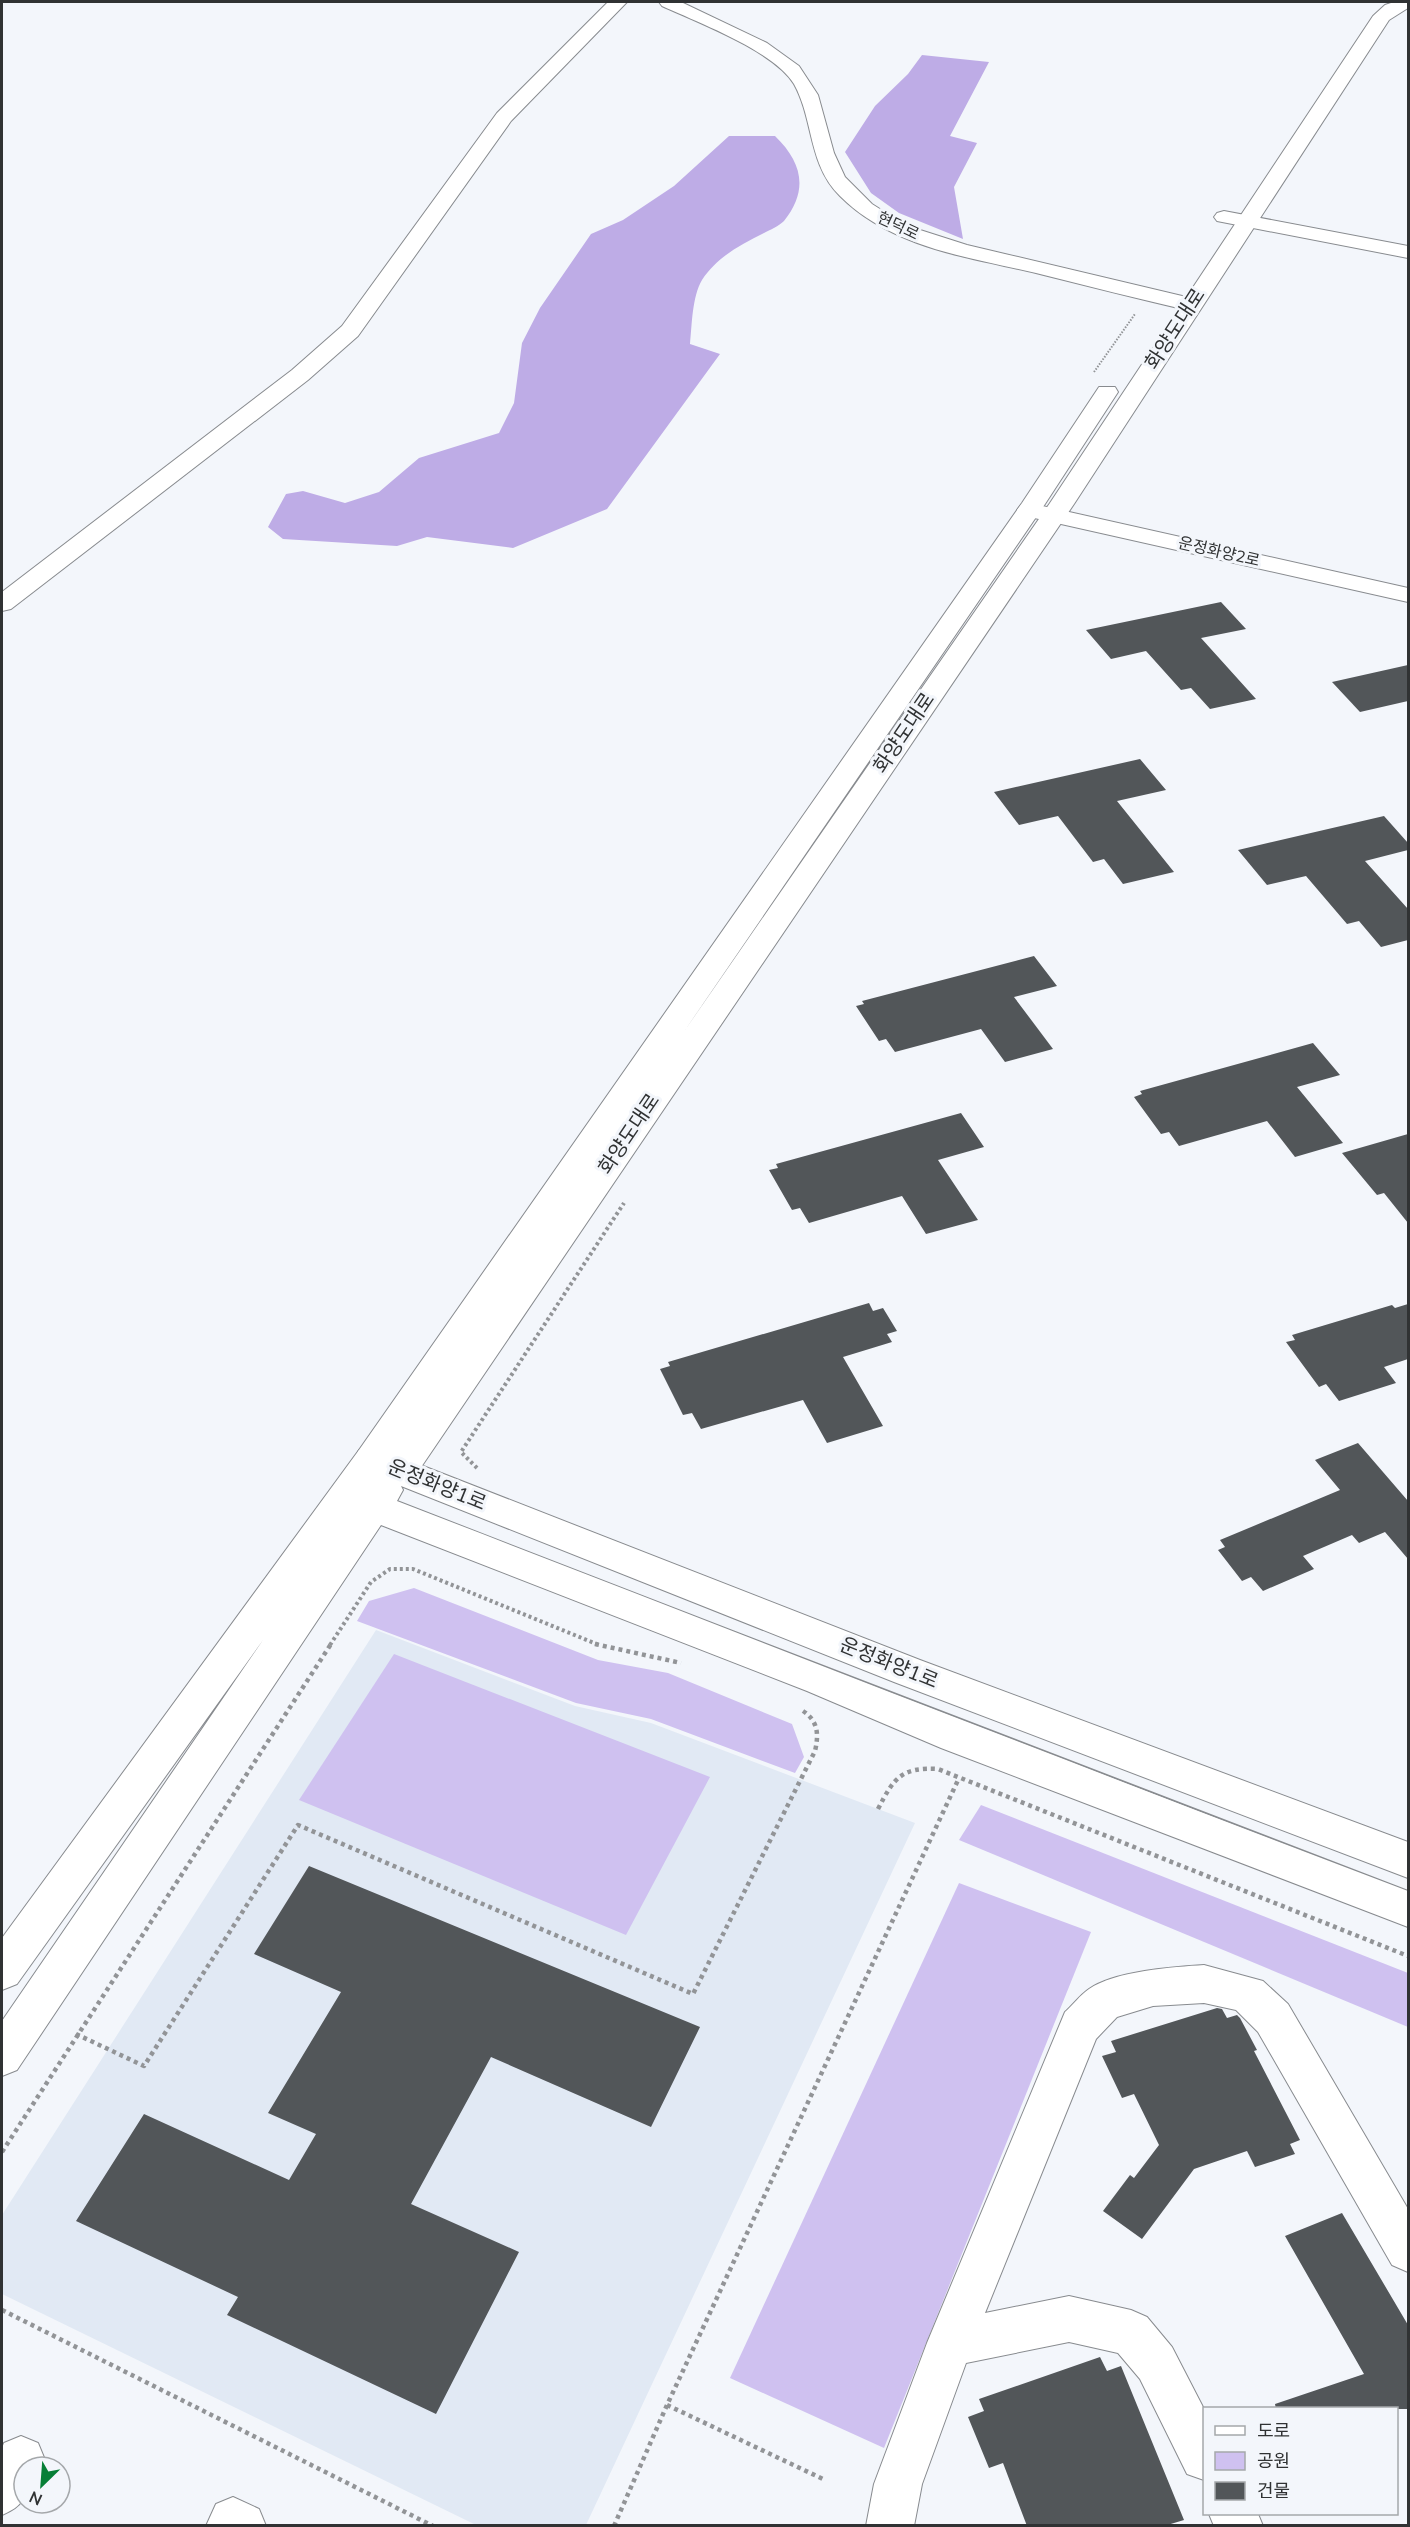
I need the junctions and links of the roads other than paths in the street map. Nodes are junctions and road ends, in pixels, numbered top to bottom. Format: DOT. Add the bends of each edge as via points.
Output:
graph roads {
  1 [pos="618,2"];
  2 [pos="668,2"];
  3 [pos="1391,2"];
  4 [pos="1408,2"];
  5 [pos="1251,180"];
  6 [pos="1238,211"];
  7 [pos="1212,235"];
  8 [pos="1408,243"];
  9 [pos="1408,252"];
  10 [pos="1180,295"];
  11 [pos="1156,319"];
  12 [pos="1116,379"];
  13 [pos="1045,507"];
  14 [pos="1408,583"];
  15 [pos="1408,595"];
  16 [pos="2,604"];
  17 [pos="386,1464"];
  18 [pos="360,1502"];
  19 [pos="1408,1860"];
  20 [pos="1408,1909"];
  21 [pos="2,1971"];
  22 [pos="2,2056"];
  23 [pos="1408,2250"];
  24 [pos="950,2343"];
  25 [pos="1203,2455"];
  26 [pos="230,2526"];
  27 [pos="242,2526"];
  28 [pos="890,2526"];
  1 -- 16 [label="street" via="504,117 350,331 300,375"];
  2 -- 10 [label="street, 현덕로" via="777,56 801,81 824,155 844,189 872,214 936,243"];
  3 -- 5 [label="street" via="1371,12"];
  4 -- 6 [label="street, 화양도대로" via="1382,16"];
  6 -- 7 [label="street, 화양도대로"];
  6 -- 8 [label="street"];
  6 -- 9 [label="street"];
  6 -- 10 [label="street, 화양도대로"];
  10 -- 11 [label="street, 화양도대로"];
  10 -- 13 [label="street, 화양도대로"];
  12 -- 13 [label="street, 화양도대로"];
  13 -- 14 [label="street, 운정화양2로"];
  13 -- 15 [label="street, 운정화양2로"];
  13 -- 17 [label="street, 화양도대로"];
  17 -- 18 [label="street, 화양도대로"];
  17 -- 19 [label="street, 운정화양1로" via="907,1671"];
  18 -- 20 [label="street" via="954,1736"];
  18 -- 21 [label="street"];
  18 -- 22 [label="street"];
  23 -- 24 [label="street" via="1273,2018 1248,1994 1204,1984 1153,1987 1104,2002 1080,2026"];
  24 -- 25 [label="street" via="1069,2319 1131,2333 1156,2363"];
  24 -- 28 [label="street" via="898,2484"];
  26 -- 27 [label="street" via="233,2521"];
}
